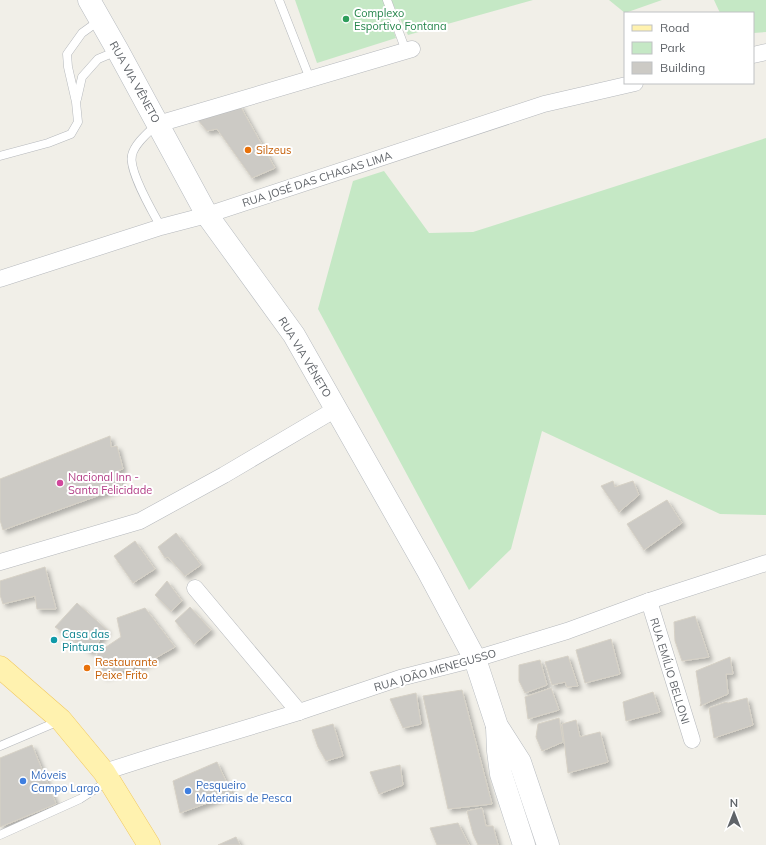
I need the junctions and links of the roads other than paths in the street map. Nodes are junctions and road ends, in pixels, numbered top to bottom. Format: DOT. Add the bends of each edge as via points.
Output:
graph roads {
  1 [pos="89,0"];
  2 [pos="279,0"];
  3 [pos="387,0"];
  4 [pos="100,20"];
  5 [pos="409,50"];
  6 [pos="118,51"];
  7 [pos="766,52"];
  8 [pos="754,55"];
  9 [pos="310,79"];
  10 [pos="631,84"];
  11 [pos="76,102"];
  12 [pos="158,124"];
  13 [pos="0,156"];
  14 [pos="206,215"];
  15 [pos="161,227"];
  16 [pos="0,279"];
  17 [pos="336,409"];
  18 [pos="0,562"];
  19 [pos="766,563"];
  20 [pos="195,588"];
  21 [pos="649,601"];
  22 [pos="475,658"];
  23 [pos="0,667"];
  24 [pos="299,712"];
  25 [pos="61,720"];
  26 [pos="497,726"];
  27 [pos="692,740"];
  28 [pos="0,746"];
  29 [pos="106,776"];
  30 [pos="0,835"];
  31 [pos="149,845"];
  32 [pos="524,845"];
  33 [pos="548,845"];
  1 -- 4 [label="main road, RUA VIA VÊNETO"];
  2 -- 9 [label="lane"];
  3 -- 5 [label="lane"];
  4 -- 6 [label="main road, RUA VIA VÊNETO"];
  4 -- 11 [label="lane" via="82,33 67,54"];
  5 -- 9 [label="street"];
  6 -- 11 [label="lane" via="98,59 82,76"];
  6 -- 12 [label="main road, RUA VIA VÊNETO"];
  7 -- 8 [label="street"];
  9 -- 12 [label="street"];
  10 -- 14 [label="street, RUA JOSÉ DAS CHAGAS LIMA" via="544,104"];
  11 -- 13 [label="lane" via="78,122 70,134"];
  12 -- 14 [label="main road, RUA VIA VÊNETO"];
  12 -- 15 [label="lane" via="142,137 132,156 133,170"];
  14 -- 15 [label="street, RUA JOSÉ DAS CHAGAS LIMA"];
  14 -- 17 [label="main road, RUA VIA VÊNETO" via="294,335"];
  15 -- 16 [label="street, RUA JOSÉ DAS CHAGAS LIMA"];
  17 -- 18 [label="street" via="140,521"];
  17 -- 22 [label="main road, RUA VIA VÊNETO"];
  19 -- 21 [label="street, RUA JOÃO MENEGUSSO"];
  20 -- 24 [label="street"];
  21 -- 22 [label="street, RUA JOÃO MENEGUSSO" via="567,631"];
  21 -- 27 [label="street, RUA EMÍLIO BELLONI"];
  22 -- 24 [label="street, RUA JOÃO MENEGUSSO" via="400,678"];
  22 -- 26 [label="main road, RUA VIA VÊNETO"];
  23 -- 25 [label="main road"];
  24 -- 29 [label="street, RUA JOÃO MENEGUSSO" via="157,755"];
  25 -- 28 [label="lane"];
  25 -- 29 [label="main road"];
  26 -- 32 [label="main road, RUA VIA VÊNETO" via="501,774"];
  26 -- 33 [label="main road, RUA VIA VÊNETO" via="520,762"];
  29 -- 30 [label="lane" via="80,799"];
  29 -- 31 [label="main road"];
}
